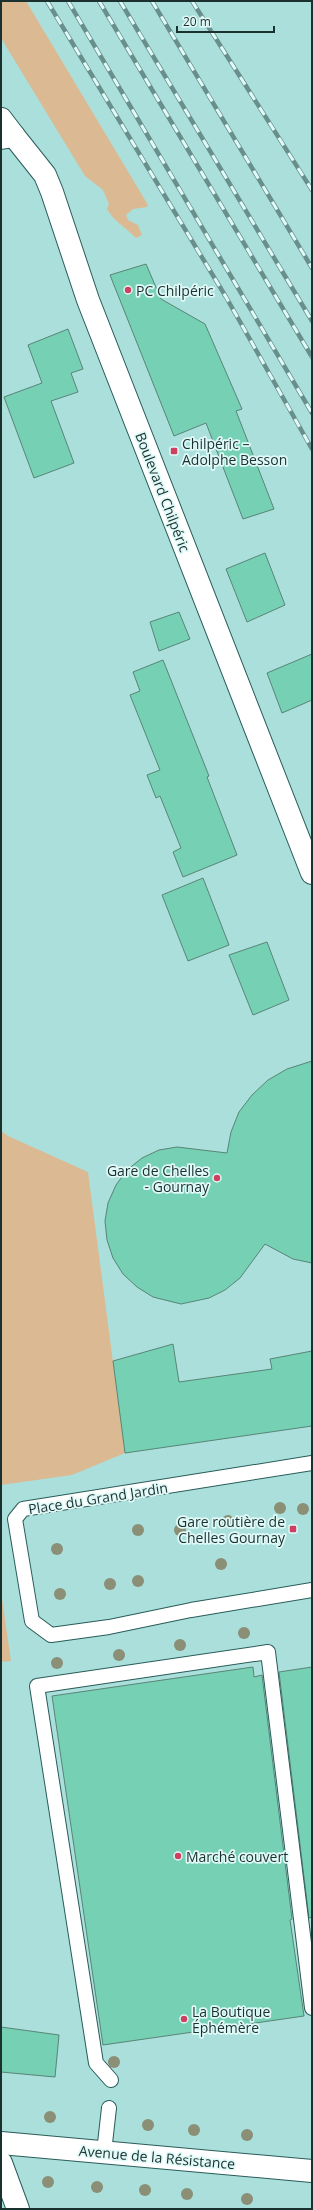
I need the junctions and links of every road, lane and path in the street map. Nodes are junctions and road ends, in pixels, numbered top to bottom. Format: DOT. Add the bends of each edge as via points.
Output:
graph roads {
  1 [pos="5,131"];
  2 [pos="312,873"];
  3 [pos="312,1463"];
  4 [pos="312,1590"];
  5 [pos="312,2008"];
  6 [pos="111,2080"];
  7 [pos="109,2108"];
  8 [pos="1,2143"];
  9 [pos="104,2152"];
  10 [pos="1,2163"];
  11 [pos="312,2171"];
  12 [pos="18,2209"];
  1 -- 2 [label="street, Boulevard Chilpéric" via="45,175 88,300"];
  3 -- 4 [label="lane, Place du Grand Jardin" via="23,1509 15,1519 32,1621 51,1635"];
  5 -- 6 [label="lane" via="268,1652 37,1686 96,2063"];
  7 -- 9 [label="lane"];
  8 -- 9 [label="street, Avenue de la Résistance"];
  9 -- 11 [label="street, Avenue de la Résistance"];
  10 -- 12 [label="street"];
}
